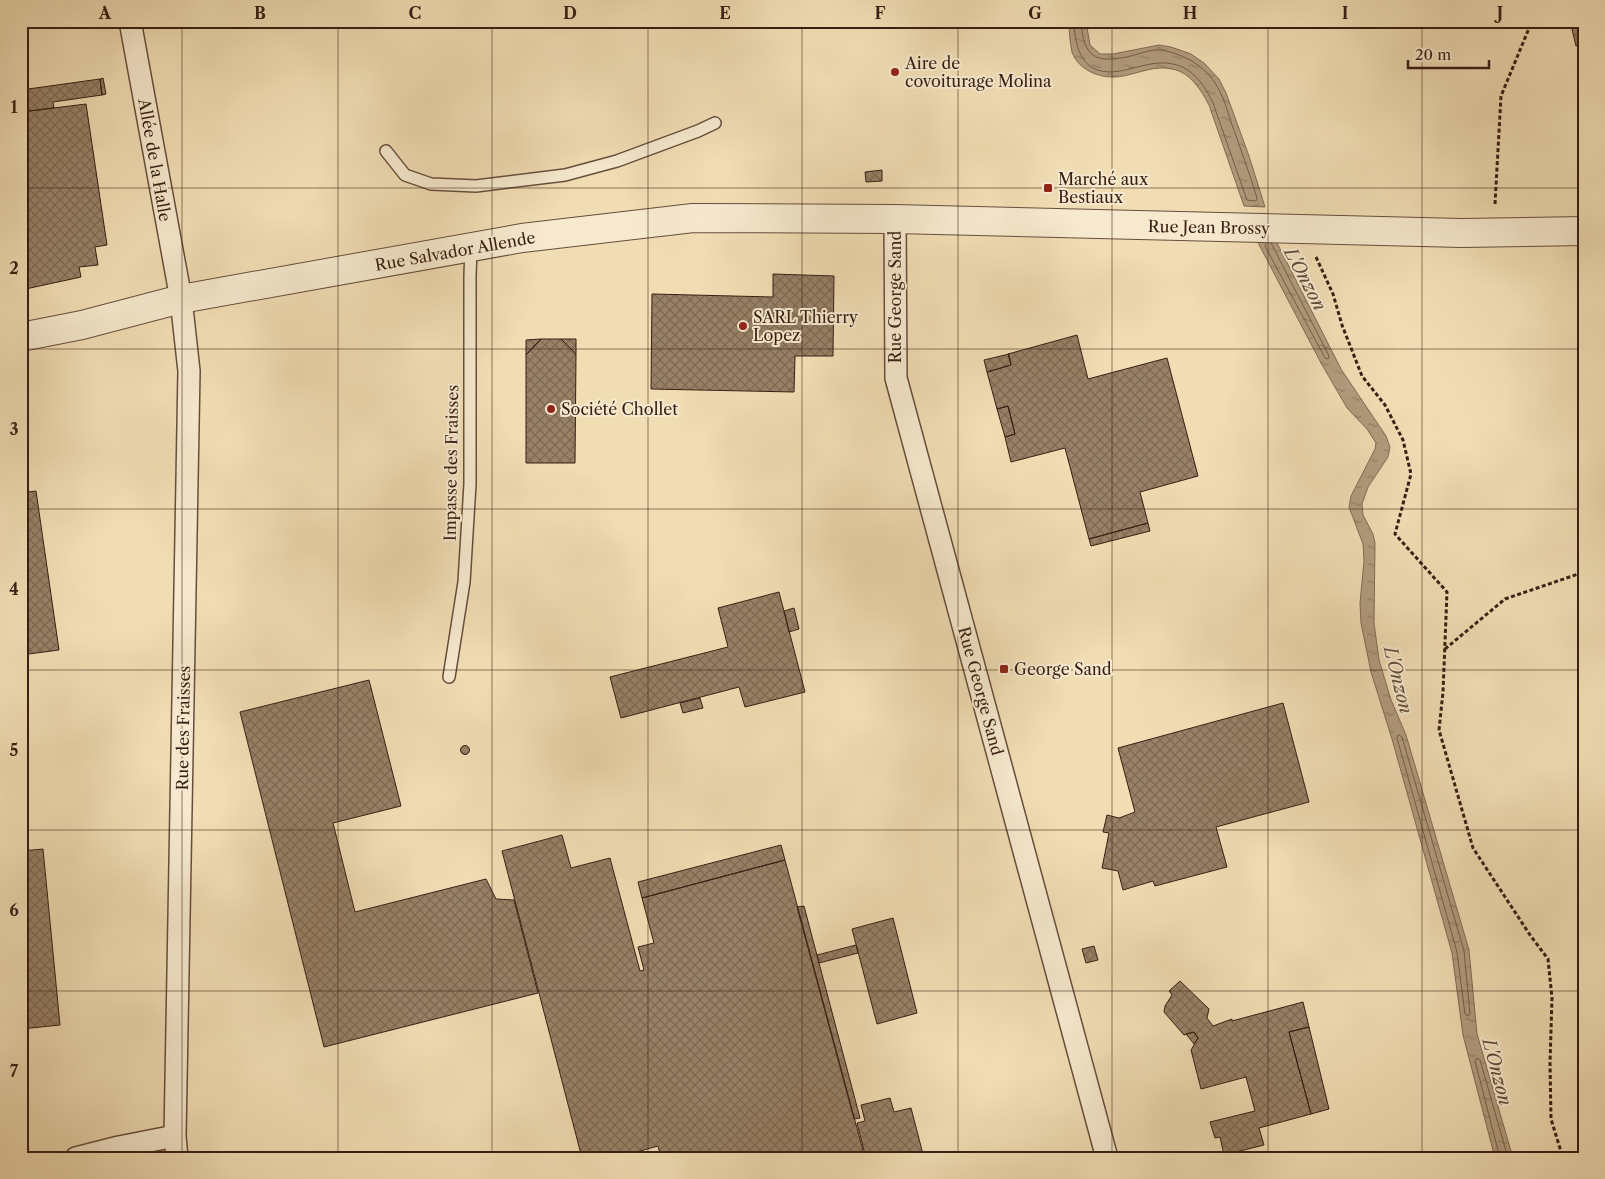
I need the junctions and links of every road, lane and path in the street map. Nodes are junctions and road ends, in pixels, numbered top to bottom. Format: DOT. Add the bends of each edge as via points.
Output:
graph roads {
  1 [pos="130,21"];
  2 [pos="1532,21"];
  3 [pos="715,123"];
  4 [pos="386,151"];
  5 [pos="895,219"];
  6 [pos="1303,229"];
  7 [pos="1584,231"];
  8 [pos="1494,232"];
  9 [pos="471,248"];
  10 [pos="180,299"];
  11 [pos="21,337"];
  12 [pos="1584,572"];
  13 [pos="1444,649"];
  14 [pos="449,677"];
  15 [pos="175,1136"];
  16 [pos="76,1158"];
  17 [pos="177,1158"];
  18 [pos="1107,1158"];
  19 [pos="1563,1158"];
  1 -- 10 [label="street, Allée de la Halle"];
  2 -- 8 [label="path" via="1501,96"];
  3 -- 4 [label="lane" via="617,161 565,175 476,186 431,184 405,175"];
  5 -- 6 [label="street, Rue Jean Brossy"];
  5 -- 9 [label="street, Rue Salvador Allende" via="693,218 522,238"];
  5 -- 18 [label="street, Rue George Sand" via="896,378"];
  6 -- 8 [label="street, Rue Jean Brossy"];
  6 -- 13 [label="path" via="1333,294 1362,376 1385,405 1403,440 1411,474 1395,534 1447,592"];
  7 -- 8 [label="street, Rue Jean Brossy"];
  9 -- 10 [label="street, Rue Salvador Allende"];
  9 -- 14 [label="lane, Impasse des Fraisses" via="470,484 464,582"];
  10 -- 11 [label="street, Rue Salvador Allende"];
  10 -- 15 [label="street, Rue des Fraisses" via="189,372"];
  12 -- 13 [label="path" via="1505,599"];
  13 -- 19 [label="path" via="1439,730 1473,848 1548,959 1552,998 1551,1119"];
  15 -- 16 [label="street"];
  15 -- 17 [label="street, Rue des Fraisses"];
}
